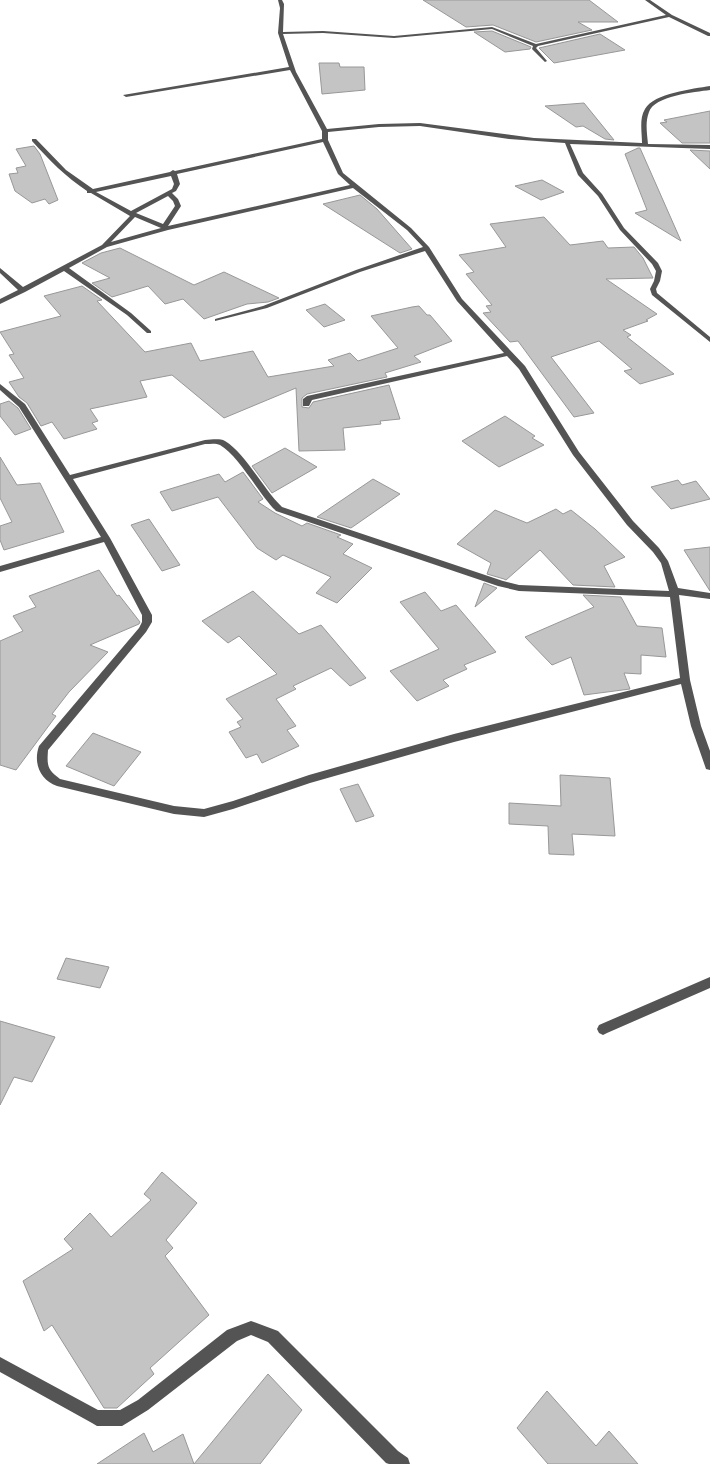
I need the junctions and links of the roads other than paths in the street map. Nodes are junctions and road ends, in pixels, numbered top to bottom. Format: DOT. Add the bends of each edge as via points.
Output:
graph roads {
  1 [pos="280,0"];
  2 [pos="647,0"];
  3 [pos="670,16"];
  4 [pos="280,33"];
  5 [pos="710,35"];
  6 [pos="536,44"];
  7 [pos="545,60"];
  8 [pos="292,68"];
  9 [pos="710,88"];
  10 [pos="126,95"];
  11 [pos="325,131"];
  12 [pos="34,140"];
  13 [pos="325,140"];
  14 [pos="567,142"];
  15 [pos="645,145"];
  16 [pos="710,147"];
  17 [pos="173,172"];
  18 [pos="354,186"];
  19 [pos="89,192"];
  20 [pos="169,194"];
  21 [pos="132,214"];
  22 [pos="166,228"];
  23 [pos="105,246"];
  24 [pos="427,248"];
  25 [pos="63,267"];
  26 [pos="0,270"];
  27 [pos="23,291"];
  28 [pos="0,302"];
  29 [pos="217,320"];
  30 [pos="149,332"];
  31 [pos="710,340"];
  32 [pos="508,354"];
  33 [pos="0,386"];
  34 [pos="306,404"];
  35 [pos="67,478"];
  36 [pos="106,538"];
  37 [pos="0,569"];
  38 [pos="674,593"];
  39 [pos="710,596"];
  40 [pos="685,680"];
  41 [pos="710,766"];
  42 [pos="710,982"];
  43 [pos="603,1029"];
  44 [pos="0,1364"];
  45 [pos="402,1464"];
  1 -- 4 [label="street"];
  2 -- 3 [label="street"];
  3 -- 5 [label="street"];
  3 -- 6 [label="street"];
  4 -- 6 [label="street" via="323,32 394,37 492,28"];
  4 -- 8 [label="street"];
  6 -- 7 [label="street" via="534,48"];
  8 -- 10 [label="street"];
  8 -- 11 [label="street"];
  9 -- 15 [label="street" via="656,101 647,108"];
  11 -- 13 [label="street"];
  11 -- 14 [label="street" via="410,124"];
  12 -- 19 [label="street" via="56,165"];
  13 -- 17 [label="street"];
  13 -- 18 [label="street" via="341,174"];
  14 -- 15 [label="street"];
  14 -- 31 [label="street" via="580,174 600,196 622,229 655,263 659,271 654,294"];
  15 -- 16 [label="street"];
  17 -- 19 [label="street"];
  17 -- 20 [label="street" via="177,184"];
  18 -- 22 [label="street"];
  18 -- 24 [label="street" via="409,229"];
  19 -- 21 [label="street"];
  20 -- 21 [label="street"];
  20 -- 22 [label="street" via="178,206"];
  21 -- 22 [label="street"];
  21 -- 23 [label="street"];
  22 -- 23 [label="street"];
  23 -- 25 [label="street"];
  24 -- 29 [label="street" via="266,307"];
  24 -- 32 [label="street" via="459,300"];
  25 -- 27 [label="street"];
  25 -- 30 [label="street"];
  26 -- 27 [label="street"];
  27 -- 28 [label="street"];
  32 -- 34 [label="street" via="310,398"];
  32 -- 38 [label="street" via="526,374 576,453 630,523 656,550 665,563"];
  33 -- 35 [label="street" via="22,406"];
  35 -- 36 [label="street"];
  35 -- 38 [label="street" via="205,442 221,442 239,457 268,500 279,509 380,544 519,588"];
  36 -- 37 [label="street"];
  36 -- 40 [label="street" via="147,614 147,622 43,749 45,773 57,782 174,810 204,813 454,738"];
  38 -- 39 [label="street"];
  38 -- 40 [label="street"];
  40 -- 41 [label="street"];
  42 -- 43 [label="street"];
  44 -- 45 [label="street" via="97,1418 122,1418 232,1335 251,1328 273,1336"];
}
